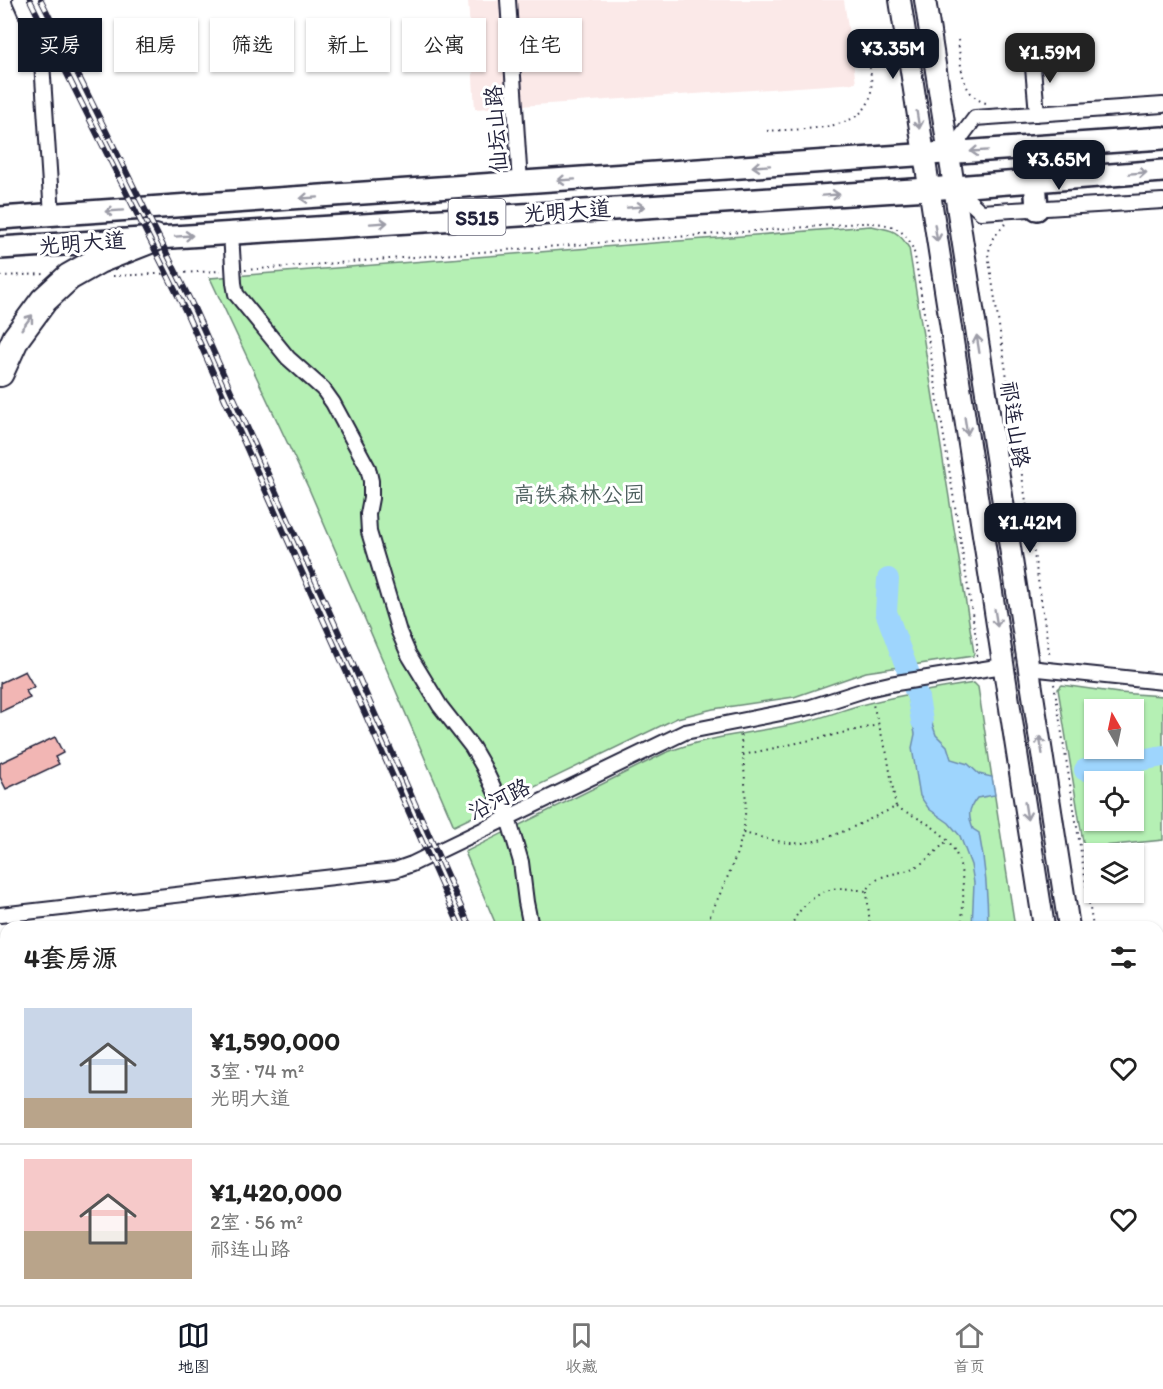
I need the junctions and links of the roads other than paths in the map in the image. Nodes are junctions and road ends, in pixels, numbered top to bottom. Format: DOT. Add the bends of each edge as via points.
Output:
graph roads {
  1 [pos="20,0"];
  2 [pos="508,0"];
  3 [pos="900,0"];
  4 [pos="925,0"];
  5 [pos="1032,56"];
  6 [pos="1163,105"];
  7 [pos="1037,114"];
  8 [pos="1163,138"];
  9 [pos="948,153"];
  10 [pos="924,154"];
  11 [pos="1163,171"];
  12 [pos="1035,180"];
  13 [pos="520,183"];
  14 [pos="954,187"];
  15 [pos="929,189"];
  16 [pos="1163,201"];
  17 [pos="1037,208"];
  18 [pos="52,215"];
  19 [pos="0,218"];
  20 [pos="231,233"];
  21 [pos="155,238"];
  22 [pos="0,248"];
  23 [pos="0,373"];
  24 [pos="1003,666"];
  25 [pos="1029,668"];
  26 [pos="1163,682"];
  27 [pos="508,818"];
  28 [pos="0,915"];
  29 [pos="530,921"];
  30 [pos="1043,921"];
  31 [pos="1068,921"];
  1 -- 18 [label="street" via="41,47"];
  2 -- 13 [label="street, 仙坛山路"];
  3 -- 10 [label="main road, one-way"];
  4 -- 9 [label="main road, 祁连山路"];
  5 -- 7 [label="street"];
  6 -- 7 [label="street"];
  7 -- 9 [label="street" via="975,118"];
  8 -- 9 [label="main road, 光明大道 / S515, one-way"];
  9 -- 10 [label="main road, 光明大道 / S515"];
  9 -- 14 [label="main road, 祁连山路"];
  10 -- 13 [label="main road, 光明大道 / S515, one-way"];
  10 -- 15 [label="main road"];
  12 -- 11 [label="main road, 光明大道 / S515, one-way"];
  12 -- 14 [label="main road, 光明大道 / S515"];
  12 -- 17 [label="main road"];
  13 -- 18 [label="main road, 光明大道 / S515, one-way"];
  14 -- 15 [label="main road, 光明大道 / S515"];
  14 -- 17 [label="street" via="981,212"];
  25 -- 14 [label="main road, 祁连山路, one-way"];
  20 -- 15 [label="main road, 光明大道 / S515, one-way"];
  15 -- 24 [label="main road, one-way"];
  16 -- 17 [label="street"];
  18 -- 19 [label="main road, 光明大道 / S515"];
  21 -- 20 [label="main road, 光明大道 / S515, one-way"];
  20 -- 27 [label="street" via="236,294 288,358 323,389 368,468 369,532 399,632 440,706 472,747"];
  21 -- 22 [label="main road, 光明大道 / S515"];
  23 -- 21 [label="highway, one-way" via="16,338 44,300 69,277 99,260"];
  24 -- 27 [label="street, 沿河路" via="868,688 811,707 685,732"];
  24 -- 30 [label="main road, one-way"];
  25 -- 26 [label="street"];
  31 -- 25 [label="main road, 祁连山路, one-way"];
  27 -- 28 [label="street, 沿河路" via="395,870"];
  27 -- 29 [label="street" via="522,862"];
}
